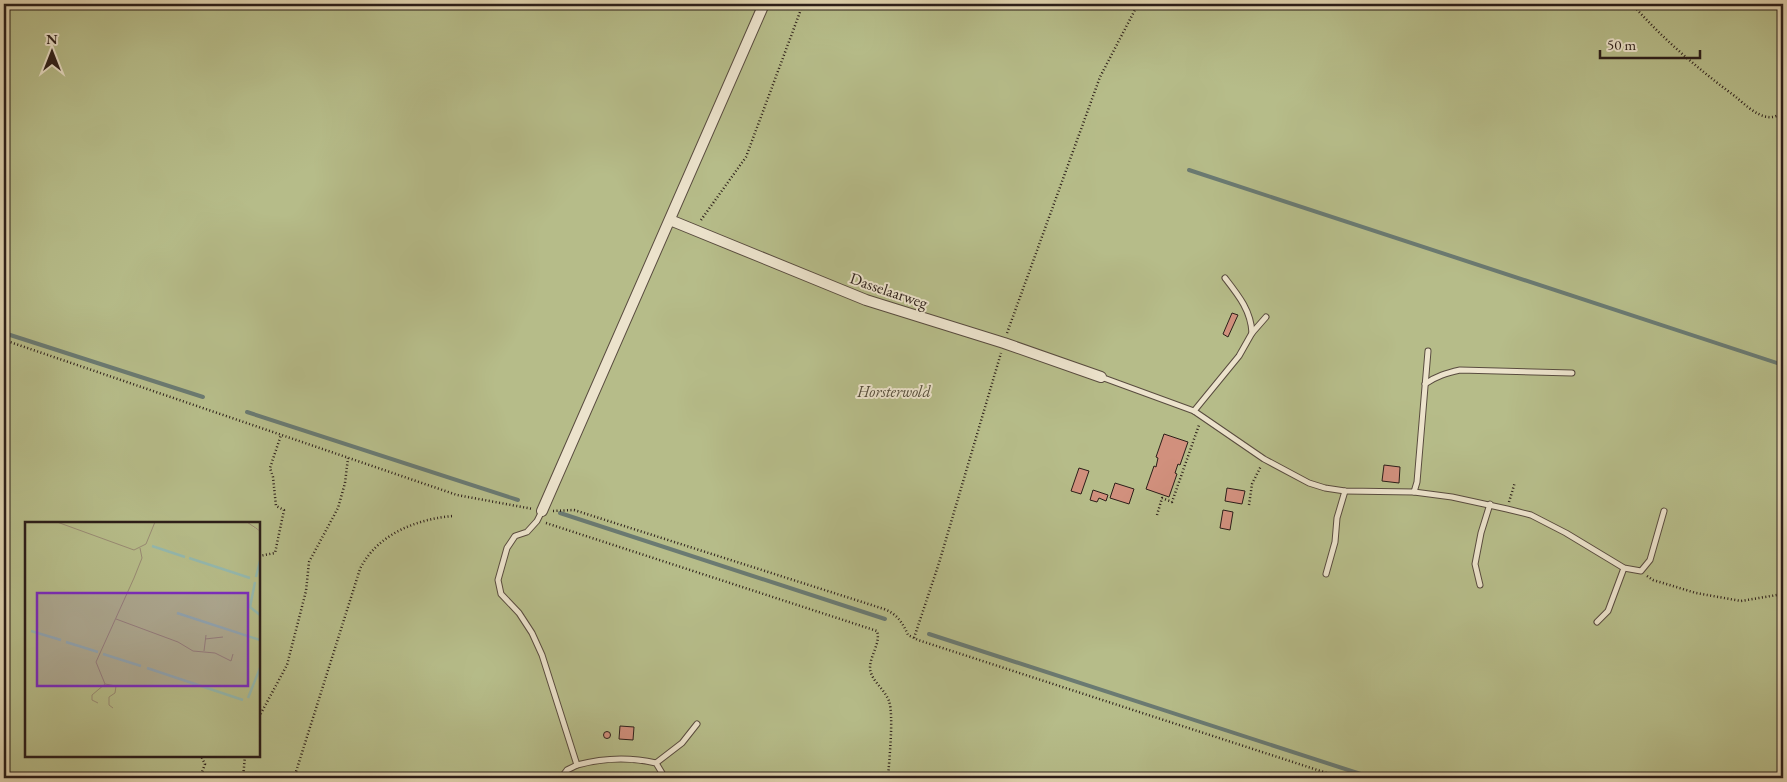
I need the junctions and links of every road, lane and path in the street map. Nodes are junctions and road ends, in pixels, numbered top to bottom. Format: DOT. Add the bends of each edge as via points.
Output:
graph roads {
  1 [pos="764,4"];
  2 [pos="803,4"];
  3 [pos="1138,4"];
  4 [pos="1632,4"];
  5 [pos="1783,97"];
  6 [pos="1783,113"];
  7 [pos="670,220"];
  8 [pos="695,230"];
  9 [pos="1225,278"];
  10 [pos="1266,317"];
  11 [pos="1252,334"];
  12 [pos="4,340"];
  13 [pos="1004,343"];
  14 [pos="1428,351"];
  15 [pos="1572,373"];
  16 [pos="1102,377"];
  17 [pos="1425,384"];
  18 [pos="1194,411"];
  19 [pos="1202,416"];
  20 [pos="281,435"];
  21 [pos="348,458"];
  22 [pos="1264,459"];
  23 [pos="1515,482"];
  24 [pos="1345,491"];
  25 [pos="1414,492"];
  26 [pos="1490,504"];
  27 [pos="1249,505"];
  28 [pos="1507,509"];
  29 [pos="542,511"];
  30 [pos="1664,511"];
  31 [pos="1157,515"];
  32 [pos="453,516"];
  33 [pos="537,521"];
  34 [pos="260,556"];
  35 [pos="1624,568"];
  36 [pos="1641,571"];
  37 [pos="1326,574"];
  38 [pos="1480,585"];
  39 [pos="1783,594"];
  40 [pos="1597,622"];
  41 [pos="914,638"];
  42 [pos="260,715"];
  43 [pos="697,724"];
  44 [pos="202,757"];
  45 [pos="245,757"];
  46 [pos="656,763"];
  47 [pos="577,765"];
  48 [pos="200,778"];
  49 [pos="243,778"];
  50 [pos="294,778"];
  51 [pos="560,778"];
  52 [pos="666,778"];
  53 [pos="888,778"];
  54 [pos="1342,778"];
  1 -- 7 [label="street"];
  2 -- 8 [label="path" via="746,157"];
  3 -- 13 [label="path" via="1100,77"];
  4 -- 6 [label="path" via="1692,64 1746,105 1770,118"];
  5 -- 6 [label="path"];
  7 -- 8 [label="street, Dasselaarweg"];
  7 -- 29 [label="street"];
  8 -- 13 [label="street, Dasselaarweg" via="866,300"];
  9 -- 11 [label="lane" via="1247,307"];
  10 -- 11 [label="lane"];
  11 -- 18 [label="lane" via="1239,356"];
  12 -- 20 [label="path"];
  13 -- 16 [label="street, Dasselaarweg"];
  13 -- 41 [label="path"];
  14 -- 17 [label="lane"];
  15 -- 17 [label="lane" via="1460,370"];
  16 -- 18 [label="lane"];
  17 -- 25 [label="lane"];
  18 -- 19 [label="lane"];
  19 -- 22 [label="lane"];
  19 -- 31 [label="path" via="1172,502 1162,498"];
  20 -- 21 [label="path"];
  20 -- 34 [label="path" via="270,468 276,506 284,510 275,553"];
  21 -- 29 [label="path" via="456,495"];
  21 -- 42 [label="path" via="338,508 309,562 306,592 287,665"];
  22 -- 24 [label="lane" via="1309,483"];
  22 -- 27 [label="path" via="1252,484"];
  23 -- 28 [label="path"];
  24 -- 25 [label="lane"];
  24 -- 37 [label="lane"];
  25 -- 26 [label="lane"];
  26 -- 28 [label="lane"];
  26 -- 38 [label="lane" via="1475,564"];
  28 -- 35 [label="lane" via="1532,515"];
  29 -- 33 [label="lane"];
  29 -- 41 [label="path" via="574,510 893,612 908,635"];
  30 -- 36 [label="lane" via="1650,560"];
  32 -- 50 [label="path" via="418,522 388,538 366,556"];
  33 -- 47 [label="lane" via="527,532 515,536 507,548 498,580 502,594 519,613 542,655"];
  33 -- 53 [label="path" via="877,631 879,637 870,670 889,702"];
  35 -- 36 [label="lane"];
  35 -- 40 [label="lane" via="1608,611"];
  36 -- 39 [label="path" via="1653,580 1705,595 1741,600"];
  41 -- 54 [label="path"];
  43 -- 46 [label="lane" via="682,742"];
  44 -- 48 [label="path" via="205,764"];
  45 -- 49 [label="path"];
  46 -- 47 [label="lane" via="622,759"];
  46 -- 52 [label="lane"];
  47 -- 51 [label="lane"];
}
